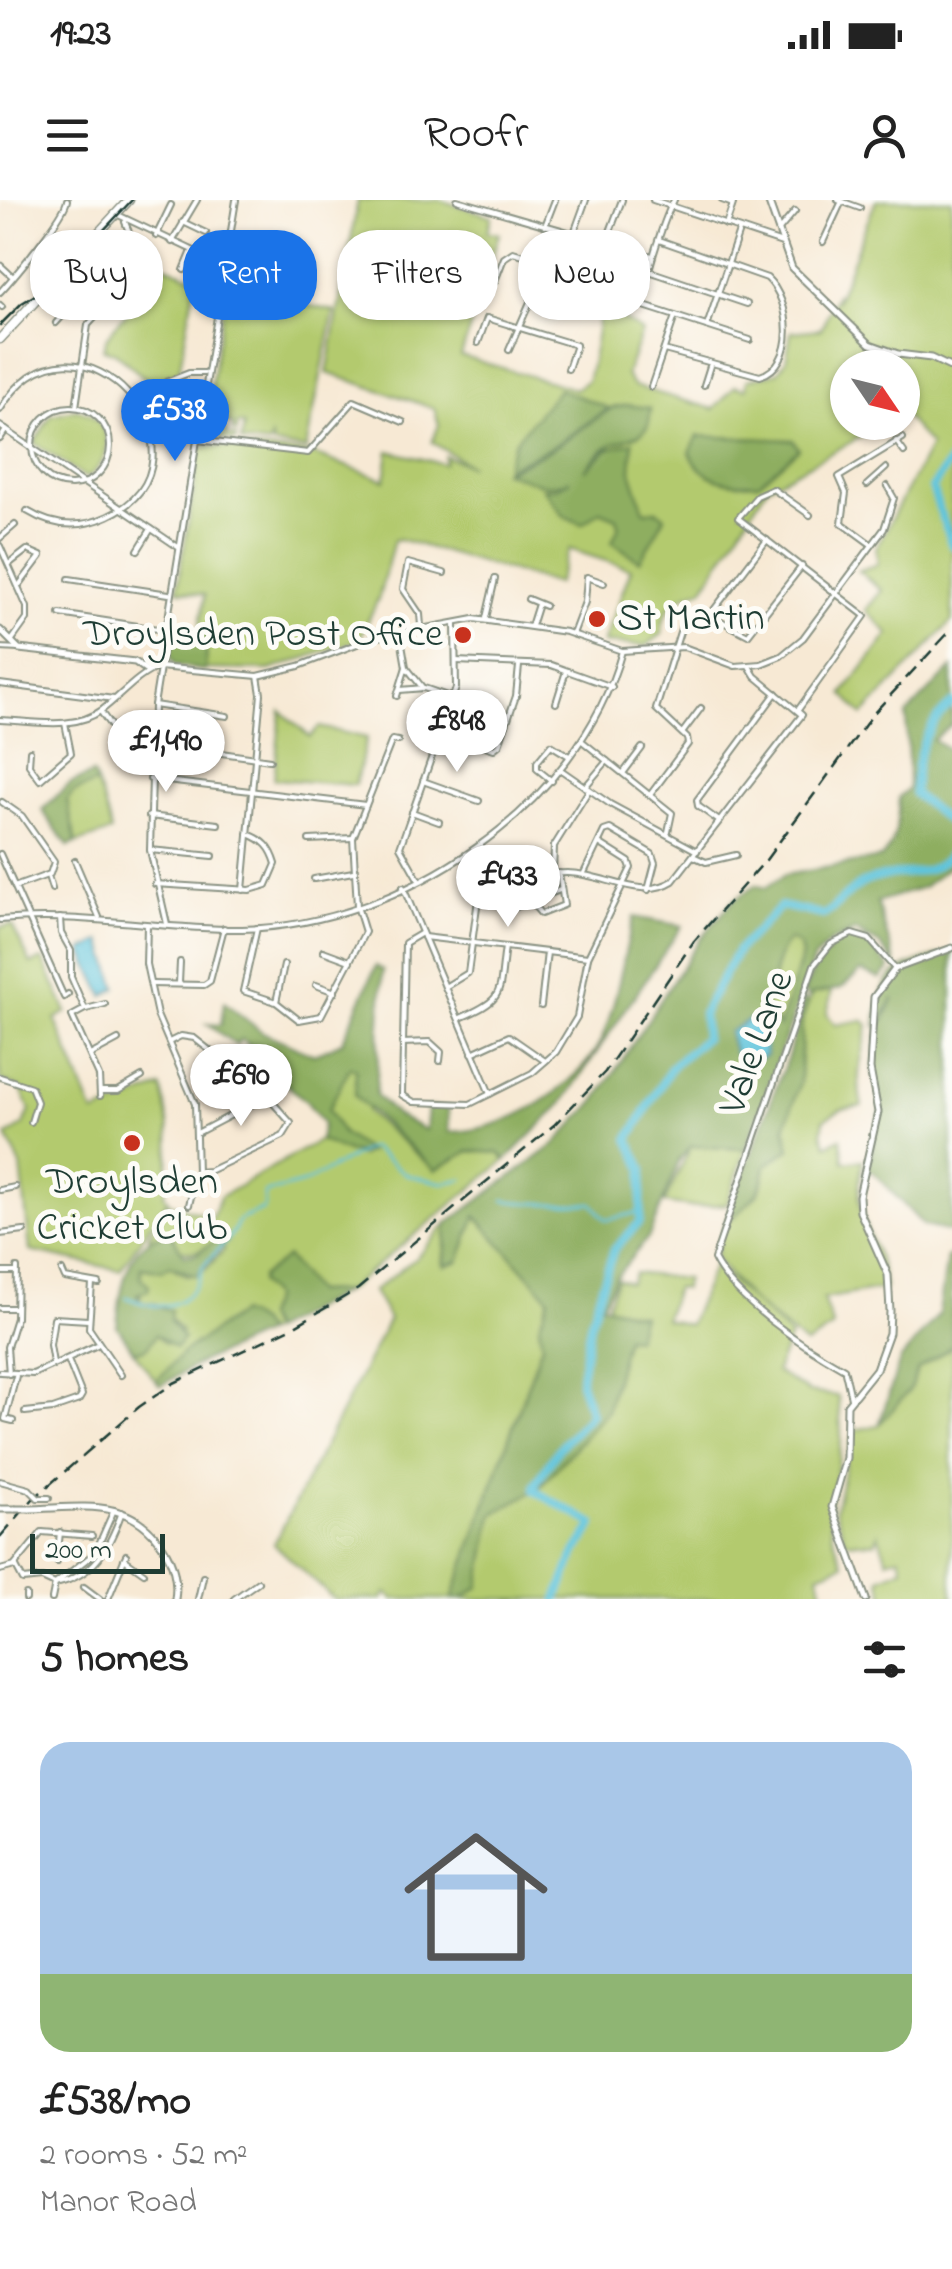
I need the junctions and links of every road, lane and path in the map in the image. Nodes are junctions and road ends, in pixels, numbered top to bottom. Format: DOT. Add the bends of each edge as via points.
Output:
graph roads {
  1 [pos="67,200"];
  2 [pos="129,200"];
  3 [pos="198,200"];
  4 [pos="236,200"];
  5 [pos="457,200"];
  6 [pos="555,200"];
  7 [pos="586,200"];
  8 [pos="622,200"];
  9 [pos="653,200"];
  10 [pos="674,200"];
  11 [pos="722,200"];
  12 [pos="768,200"];
  13 [pos="840,201"];
  14 [pos="170,206"];
  15 [pos="670,206"];
  16 [pos="860,208"];
  17 [pos="796,212"];
  18 [pos="116,214"];
  19 [pos="125,222"];
  20 [pos="183,222"];
  21 [pos="726,225"];
  22 [pos="545,226"];
  23 [pos="47,230"];
  24 [pos="101,230"];
  25 [pos="143,230"];
  26 [pos="159,230"];
  27 [pos="200,230"];
  28 [pos="231,230"];
  29 [pos="561,230"];
  30 [pos="575,230"];
  31 [pos="611,230"];
  32 [pos="739,230"];
  33 [pos="779,230"];
  34 [pos="163,239"];
  35 [pos="659,240"];
  36 [pos="172,242"];
  37 [pos="823,242"];
  38 [pos="784,244"];
  39 [pos="183,247"];
  40 [pos="518,253"];
  41 [pos="30,256"];
  42 [pos="652,256"];
  43 [pos="728,264"];
  44 [pos="0,265"];
  45 [pos="651,272"];
  46 [pos="498,273"];
  47 [pos="13,277"];
  48 [pos="0,292"];
  49 [pos="718,294"];
  50 [pos="747,304"];
  51 [pos="30,307"];
  52 [pos="676,316"];
  53 [pos="59,320"];
  54 [pos="216,320"];
  55 [pos="523,320"];
  56 [pos="56,323"];
  57 [pos="707,326"];
  58 [pos="520,328"];
  59 [pos="0,339"];
  60 [pos="750,340"];
  61 [pos="478,343"];
  62 [pos="509,350"];
  63 [pos="664,350"];
  64 [pos="710,365"];
  65 [pos="81,367"];
  66 [pos="952,368"];
  67 [pos="568,369"];
  68 [pos="206,374"];
  69 [pos="166,382"];
  70 [pos="704,385"];
  71 [pos="651,387"];
  72 [pos="76,407"];
  73 [pos="0,410"];
  74 [pos="403,422"];
  75 [pos="0,426"];
  76 [pos="6,430"];
  77 [pos="0,439"];
  78 [pos="196,440"];
  79 [pos="31,447"];
  80 [pos="904,452"];
  81 [pos="886,468"];
  82 [pos="84,483"];
  83 [pos="867,485"];
  84 [pos="887,486"];
  85 [pos="121,509"];
  86 [pos="28,511"];
  87 [pos="810,515"];
  88 [pos="15,525"];
  89 [pos="151,529"];
  90 [pos="0,538"];
  91 [pos="767,540"];
  92 [pos="872,545"];
  93 [pos="0,546"];
  94 [pos="178,546"];
  95 [pos="138,550"];
  96 [pos="9,564"];
  97 [pos="802,566"];
  98 [pos="444,573"];
  99 [pos="70,579"];
  100 [pos="494,579"];
  101 [pos="604,583"];
  102 [pos="18,586"];
  103 [pos="837,593"];
  104 [pos="171,594"];
  105 [pos="528,599"];
  106 [pos="538,604"];
  107 [pos="545,606"];
  108 [pos="60,614"];
  109 [pos="710,615"];
  110 [pos="485,620"];
  111 [pos="455,622"];
  112 [pos="531,626"];
  113 [pos="421,628"];
  114 [pos="164,630"];
  115 [pos="400,632"];
  116 [pos="2,633"];
  117 [pos="573,634"];
  118 [pos="11,642"];
  119 [pos="0,647"];
  120 [pos="675,647"];
  121 [pos="20,649"];
  122 [pos="622,651"];
  123 [pos="456,661"];
  124 [pos="519,664"];
  125 [pos="749,666"];
  126 [pos="160,667"];
  127 [pos="406,668"];
  128 [pos="148,671"];
  129 [pos="566,671"];
  130 [pos="258,676"];
  131 [pos="0,684"];
  132 [pos="612,687"];
  133 [pos="424,688"];
  134 [pos="776,693"];
  135 [pos="452,698"];
  136 [pos="116,699"];
  137 [pos="556,704"];
  138 [pos="154,705"];
  139 [pos="701,708"];
  140 [pos="798,710"];
  141 [pos="100,712"];
  142 [pos="227,716"];
  143 [pos="0,720"];
  144 [pos="64,723"];
  145 [pos="441,730"];
  146 [pos="682,734"];
  147 [pos="385,737"];
  148 [pos="582,742"];
  149 [pos="151,743"];
  150 [pos="642,748"];
  151 [pos="30,751"];
  152 [pos="114,753"];
  153 [pos="571,757"];
  154 [pos="255,758"];
  155 [pos="270,760"];
  156 [pos="607,761"];
  157 [pos="561,770"];
  158 [pos="623,774"];
  159 [pos="150,780"];
  160 [pos="424,781"];
  161 [pos="552,781"];
  162 [pos="587,789"];
  163 [pos="252,794"];
  164 [pos="650,795"];
  165 [pos="479,801"];
  166 [pos="2,802"];
  167 [pos="366,805"];
  168 [pos="412,812"];
  169 [pos="149,816"];
  170 [pos="439,822"];
  171 [pos="720,822"];
  172 [pos="218,824"];
  173 [pos="248,834"];
  174 [pos="668,834"];
  175 [pos="353,838"];
  176 [pos="310,840"];
  177 [pos="599,843"];
  178 [pos="150,850"];
  179 [pos="0,854"];
  180 [pos="695,854"];
  181 [pos="736,855"];
  182 [pos="213,856"];
  183 [pos="76,861"];
  184 [pos="8,868"];
  185 [pos="0,870"];
  186 [pos="354,872"];
  187 [pos="556,874"];
  188 [pos="584,874"];
  189 [pos="48,875"];
  190 [pos="314,879"];
  191 [pos="418,879"];
  192 [pos="155,884"];
  193 [pos="625,884"];
  194 [pos="55,885"];
  195 [pos="17,886"];
  196 [pos="402,886"];
  197 [pos="562,889"];
  198 [pos="243,890"];
  199 [pos="648,890"];
  200 [pos="530,902"];
  201 [pos="357,906"];
  202 [pos="508,910"];
  203 [pos="28,917"];
  204 [pos="60,918"];
  205 [pos="99,918"];
  206 [pos="0,920"];
  207 [pos="167,924"];
  208 [pos="148,925"];
  209 [pos="224,928"];
  210 [pos="257,928"];
  211 [pos="423,935"];
  212 [pos="472,943"];
  213 [pos="504,947"];
  214 [pos="952,948"];
  215 [pos="323,951"];
  216 [pos="547,952"];
  217 [pos="588,957"];
  218 [pos="350,961"];
  219 [pos="180,962"];
  220 [pos="284,965"];
  221 [pos="895,969"];
  222 [pos="150,984"];
  223 [pos="179,984"];
  224 [pos="316,985"];
  225 [pos="445,987"];
  226 [pos="336,992"];
  227 [pos="66,995"];
  228 [pos="276,1002"];
  229 [pos="105,1004"];
  230 [pos="542,1006"];
  231 [pos="85,1010"];
  232 [pos="458,1019"];
  233 [pos="169,1042"];
  234 [pos="402,1043"];
  235 [pos="118,1044"];
  236 [pos="472,1052"];
  237 [pos="90,1054"];
  238 [pos="545,1060"];
  239 [pos="440,1061"];
  240 [pos="2,1077"];
  241 [pos="139,1080"];
  242 [pos="0,1086"];
  243 [pos="490,1094"];
  244 [pos="267,1096"];
  245 [pos="31,1122"];
  246 [pos="199,1132"];
  247 [pos="197,1172"];
  248 [pos="15,1187"];
  249 [pos="0,1190"];
  250 [pos="189,1205"];
  251 [pos="24,1231"];
  252 [pos="0,1234"];
  253 [pos="62,1271"];
  254 [pos="0,1272"];
  255 [pos="92,1284"];
  256 [pos="99,1284"];
  257 [pos="0,1308"];
  258 [pos="17,1308"];
  259 [pos="88,1320"];
  260 [pos="97,1346"];
  261 [pos="68,1359"];
  262 [pos="53,1364"];
  263 [pos="0,1372"];
  264 [pos="9,1374"];
  265 [pos="120,1375"];
  266 [pos="16,1376"];
  267 [pos="82,1396"];
  268 [pos="851,1398"];
  269 [pos="88,1403"];
  270 [pos="24,1412"];
  271 [pos="3,1419"];
  272 [pos="13,1422"];
  273 [pos="0,1481"];
  274 [pos="49,1498"];
  275 [pos="0,1509"];
  276 [pos="114,1510"];
  277 [pos="122,1512"];
  278 [pos="60,1530"];
  279 [pos="92,1536"];
  280 [pos="57,1562"];
  281 [pos="15,1566"];
  282 [pos="0,1570"];
  283 [pos="144,1573"];
  284 [pos="203,1577"];
  285 [pos="258,1582"];
  286 [pos="55,1584"];
  287 [pos="84,1587"];
  288 [pos="52,1599"];
  289 [pos="100,1599"];
  290 [pos="108,1599"];
  291 [pos="175,1599"];
  292 [pos="198,1599"];
  293 [pos="234,1599"];
  294 [pos="866,1599"];
  1 -- 23 [label="street"];
  2 -- 18 [label="main road"];
  3 -- 20 [label="street"];
  4 -- 28 [label="street"];
  5 -- 22 [label="street"];
  6 -- 22 [label="street"];
  7 -- 30 [label="street"];
  8 -- 31 [label="street"];
  9 -- 15 [label="street"];
  10 -- 15 [label="street"];
  11 -- 21 [label="street" via="733,204"];
  12 -- 33 [label="street"];
  13 -- 16 [label="street"];
  13 -- 37 [label="street"];
  14 -- 26 [label="street"];
  15 -- 21 [label="street"];
  15 -- 35 [label="street"];
  17 -- 33 [label="street"];
  18 -- 19 [label="street"];
  18 -- 24 [label="main road"];
  19 -- 25 [label="street"];
  19 -- 65 [label="street" via="137,252 136,273 90,320"];
  20 -- 27 [label="street"];
  20 -- 36 [label="street"];
  21 -- 32 [label="street"];
  22 -- 29 [label="street"];
  32 -- 38 [label="street"];
  32 -- 43 [label="street"];
  33 -- 38 [label="street"];
  34 -- 36 [label="street"];
  35 -- 42 [label="street"];
  35 -- 43 [label="street"];
  36 -- 39 [label="street"];
  38 -- 66 [label="street" via="800,277 870,344"];
  40 -- 46 [label="street" via="504,258"];
  41 -- 47 [label="street"];
  42 -- 45 [label="street"];
  43 -- 49 [label="street"];
  43 -- 64 [label="street" via="773,283 788,322 781,359 768,373"];
  44 -- 47 [label="street"];
  45 -- 49 [label="street"];
  45 -- 52 [label="street" via="644,306"];
  47 -- 48 [label="street"];
  49 -- 50 [label="street"];
  49 -- 57 [label="street"];
  51 -- 59 [label="main road"];
  52 -- 57 [label="street"];
  52 -- 63 [label="street"];
  53 -- 56 [label="street"];
  54 -- 68 [label="street"];
  55 -- 58 [label="street"];
  57 -- 60 [label="street"];
  58 -- 61 [label="street" via="487,318"];
  58 -- 62 [label="street"];
  58 -- 67 [label="street" via="576,346"];
  63 -- 64 [label="street"];
  63 -- 71 [label="street"];
  64 -- 70 [label="street"];
  65 -- 72 [label="street"];
  65 -- 73 [label="street" via="32,376"];
  65 -- 85 [label="street" via="125,387 148,424 148,470"];
  68 -- 69 [label="street"];
  68 -- 78 [label="street"];
  72 -- 79 [label="street" via="48,414"];
  72 -- 82 [label="street" via="98,417 110,444 103,468"];
  74 -- 78 [label="street" via="354,401 308,453"];
  75 -- 76 [label="street"];
  76 -- 77 [label="street"];
  76 -- 79 [label="street"];
  78 -- 94 [label="street"];
  79 -- 82 [label="street"];
  79 -- 82 [label="street" via="49,479"];
  80 -- 92 [label="street" via="900,439 839,477 846,493 842,522"];
  81 -- 83 [label="street"];
  82 -- 85 [label="street"];
  84 -- 92 [label="street" via="892,507"];
  85 -- 86 [label="street" via="78,525"];
  85 -- 89 [label="street"];
  87 -- 91 [label="street" via="773,489 757,496 738,518"];
  88 -- 90 [label="street"];
  89 -- 94 [label="street"];
  89 -- 95 [label="street"];
  91 -- 97 [label="street"];
  91 -- 109 [label="street"];
  92 -- 103 [label="street"];
  93 -- 96 [label="street"];
  94 -- 104 [label="street"];
  96 -- 102 [label="street"];
  96 -- 102 [label="street" via="26,550 41,556"];
  97 -- 103 [label="street"];
  97 -- 109 [label="street" via="748,635"];
  98 -- 113 [label="street" via="408,563 404,589"];
  99 -- 104 [label="street"];
  100 -- 110 [label="street"];
  101 -- 117 [label="street" via="587,577"];
  102 -- 118 [label="street" via="28,613"];
  103 -- 125 [label="street" via="797,645"];
  103 -- 140 [label="street" via="866,618"];
  104 -- 114 [label="street"];
  105 -- 106 [label="street"];
  106 -- 107 [label="street"];
  106 -- 112 [label="street"];
  108 -- 114 [label="street"];
  109 -- 120 [label="street" via="688,615"];
  110 -- 111 [label="street"];
  110 -- 112 [label="street"];
  111 -- 113 [label="street"];
  111 -- 123 [label="street"];
  112 -- 117 [label="street"];
  113 -- 115 [label="street"];
  114 -- 126 [label="street"];
  115 -- 127 [label="street"];
  115 -- 130 [label="street"];
  116 -- 118 [label="street"];
  116 -- 119 [label="street"];
  117 -- 122 [label="street"];
  118 -- 121 [label="street"];
  119 -- 121 [label="street"];
  120 -- 122 [label="street"];
  120 -- 125 [label="street"];
  120 -- 146 [label="street" via="656,709"];
  121 -- 128 [label="street" via="135,662"];
  122 -- 132 [label="street"];
  123 -- 124 [label="street"];
  123 -- 135 [label="street"];
  124 -- 129 [label="street"];
  124 -- 145 [label="street" via="516,696 494,749"];
  125 -- 134 [label="street"];
  126 -- 128 [label="street"];
  126 -- 130 [label="street"];
  126 -- 138 [label="street"];
  127 -- 133 [label="street"];
  127 -- 133 [label="street" via="398,693"];
  128 -- 136 [label="street"];
  129 -- 132 [label="street"];
  129 -- 137 [label="street"];
  130 -- 154 [label="street"];
  131 -- 136 [label="street"];
  132 -- 148 [label="street"];
  133 -- 135 [label="street"];
  134 -- 140 [label="street"];
  134 -- 171 [label="street" via="697,800"];
  135 -- 145 [label="street"];
  136 -- 141 [label="street"];
  138 -- 142 [label="street"];
  138 -- 149 [label="street"];
  139 -- 146 [label="street"];
  140 -- 171 [label="street" via="800,719"];
  141 -- 144 [label="street"];
  141 -- 152 [label="street" via="113,729"];
  143 -- 144 [label="street"];
  144 -- 151 [label="street" via="71,753 40,780 29,765"];
  145 -- 160 [label="street"];
  146 -- 164 [label="street" via="687,747"];
  147 -- 167 [label="street" via="395,740"];
  148 -- 153 [label="street"];
  148 -- 156 [label="street"];
  149 -- 154 [label="street"];
  149 -- 159 [label="street"];
  150 -- 158 [label="street"];
  153 -- 157 [label="street"];
  153 -- 161 [label="street" via="551,745 536,762"];
  154 -- 155 [label="street"];
  154 -- 163 [label="street"];
  156 -- 158 [label="street"];
  156 -- 162 [label="street"];
  157 -- 161 [label="street"];
  157 -- 162 [label="street"];
  158 -- 164 [label="street"];
  159 -- 163 [label="street"];
  159 -- 169 [label="street"];
  160 -- 165 [label="street"];
  160 -- 168 [label="street"];
  161 -- 191 [label="street" via="502,830"];
  162 -- 174 [label="street"];
  162 -- 187 [label="street" via="554,846"];
  163 -- 167 [label="street"];
  163 -- 173 [label="street"];
  164 -- 174 [label="street" via="674,817"];
  166 -- 189 [label="street" via="49,851 55,866"];
  167 -- 175 [label="street"];
  168 -- 170 [label="street"];
  168 -- 191 [label="street" via="400,846"];
  169 -- 172 [label="street"];
  169 -- 178 [label="street"];
  171 -- 180 [label="street"];
  173 -- 198 [label="street"];
  173 -- 198 [label="street" via="268,844 276,864 267,884"];
  174 -- 180 [label="street"];
  175 -- 176 [label="street"];
  175 -- 186 [label="street"];
  177 -- 188 [label="street"];
  177 -- 193 [label="street" via="629,862"];
  177 -- 199 [label="street" via="610,829 652,854"];
  178 -- 182 [label="street"];
  178 -- 192 [label="street"];
  179 -- 184 [label="street"];
  180 -- 181 [label="street" via="706,862"];
  180 -- 199 [label="street" via="673,881"];
  183 -- 205 [label="street"];
  184 -- 185 [label="street"];
  184 -- 195 [label="street"];
  186 -- 190 [label="street"];
  186 -- 201 [label="street"];
  187 -- 188 [label="street"];
  187 -- 197 [label="street"];
  187 -- 212 [label="street" via="526,878 478,900"];
  188 -- 193 [label="street"];
  189 -- 194 [label="street"];
  189 -- 195 [label="street"];
  191 -- 196 [label="street"];
  192 -- 198 [label="street"];
  192 -- 207 [label="street"];
  193 -- 199 [label="street"];
  193 -- 217 [label="street"];
  195 -- 203 [label="street"];
  196 -- 201 [label="street"];
  196 -- 211 [label="street"];
  197 -- 200 [label="street"];
  197 -- 200 [label="street" via="567,900 553,910 541,914"];
  200 -- 202 [label="street"];
  201 -- 210 [label="street"];
  201 -- 218 [label="street" via="366,932"];
  203 -- 204 [label="street"];
  203 -- 206 [label="street"];
  203 -- 227 [label="street"];
  204 -- 205 [label="street"];
  204 -- 231 [label="street" via="71,951 70,977"];
  205 -- 208 [label="street"];
  207 -- 208 [label="street"];
  207 -- 209 [label="street"];
  208 -- 222 [label="street"];
  209 -- 210 [label="street"];
  209 -- 223 [label="street" via="210,981"];
  210 -- 228 [label="street" via="244,991"];
  211 -- 212 [label="street"];
  211 -- 225 [label="street"];
  211 -- 234 [label="street" via="405,944"];
  212 -- 213 [label="street"];
  212 -- 225 [label="street" via="468,973"];
  213 -- 216 [label="street"];
  213 -- 232 [label="street" via="498,997"];
  214 -- 221 [label="street"];
  215 -- 218 [label="street"];
  216 -- 217 [label="street"];
  216 -- 230 [label="street"];
  217 -- 238 [label="street" via="578,1017"];
  218 -- 226 [label="street"];
  219 -- 223 [label="street"];
  220 -- 228 [label="street"];
  221 -- 268 [label="street" via="872,1007 870,1069 878,1112 859,1196 888,1275 889,1333 870,1379"];
  221 -- 268 [label="street, Vale Lane" via="870,939 852,934 832,944 814,966 714,1262 755,1306 844,1370"];
  222 -- 223 [label="street"];
  222 -- 233 [label="street"];
  224 -- 226 [label="street"];
  225 -- 232 [label="street"];
  226 -- 228 [label="street" via="328,1010 311,1020 290,1016"];
  229 -- 231 [label="street"];
  231 -- 237 [label="street" via="72,1016"];
  232 -- 236 [label="street"];
  233 -- 244 [label="street" via="194,1038"];
  233 -- 246 [label="street" via="188,1081"];
  234 -- 239 [label="street" via="430,1042"];
  234 -- 243 [label="street" via="400,1087 408,1100 470,1104"];
  235 -- 237 [label="street"];
  236 -- 238 [label="street" via="510,1036"];
  236 -- 243 [label="street"];
  237 -- 241 [label="street" via="100,1094"];
  238 -- 243 [label="street"];
  240 -- 242 [label="street"];
  240 -- 245 [label="street" via="32,1087 37,1102"];
  244 -- 246 [label="street"];
  244 -- 247 [label="street" via="291,1128"];
  246 -- 247 [label="street"];
  247 -- 250 [label="street"];
  248 -- 249 [label="street"];
  251 -- 252 [label="street"];
  253 -- 255 [label="street" via="65,1278"];
  254 -- 258 [label="street" via="17,1270"];
  255 -- 256 [label="street"];
  255 -- 259 [label="street"];
  257 -- 258 [label="street"];
  258 -- 264 [label="street" via="7,1347"];
  259 -- 260 [label="street"];
  259 -- 262 [label="street" via="55,1315"];
  260 -- 261 [label="street"];
  260 -- 265 [label="street"];
  261 -- 262 [label="street"];
  261 -- 267 [label="street"];
  262 -- 266 [label="street"];
  263 -- 264 [label="street"];
  264 -- 266 [label="street"];
  266 -- 271 [label="street"];
  267 -- 269 [label="street"];
  267 -- 270 [label="street" via="68,1406"];
  268 -- 294 [label="street" via="846,1458 832,1508"];
  271 -- 272 [label="street"];
  273 -- 274 [label="street, bridge"];
  275 -- 276 [label="street, bridge"];
  276 -- 277 [label="street"];
  276 -- 286 [label="street" via="95,1553"];
  277 -- 286 [label="street" via="96,1564"];
  277 -- 291 [label="street" via="166,1551"];
  278 -- 279 [label="street"];
  278 -- 280 [label="street"];
  278 -- 281 [label="street" via="42,1532"];
  281 -- 282 [label="street"];
  281 -- 286 [label="street" via="23,1580"];
  283 -- 290 [label="street" via="125,1557"];
  284 -- 292 [label="street"];
  285 -- 293 [label="street"];
  286 -- 288 [label="street"];
  287 -- 289 [label="street"];
}
